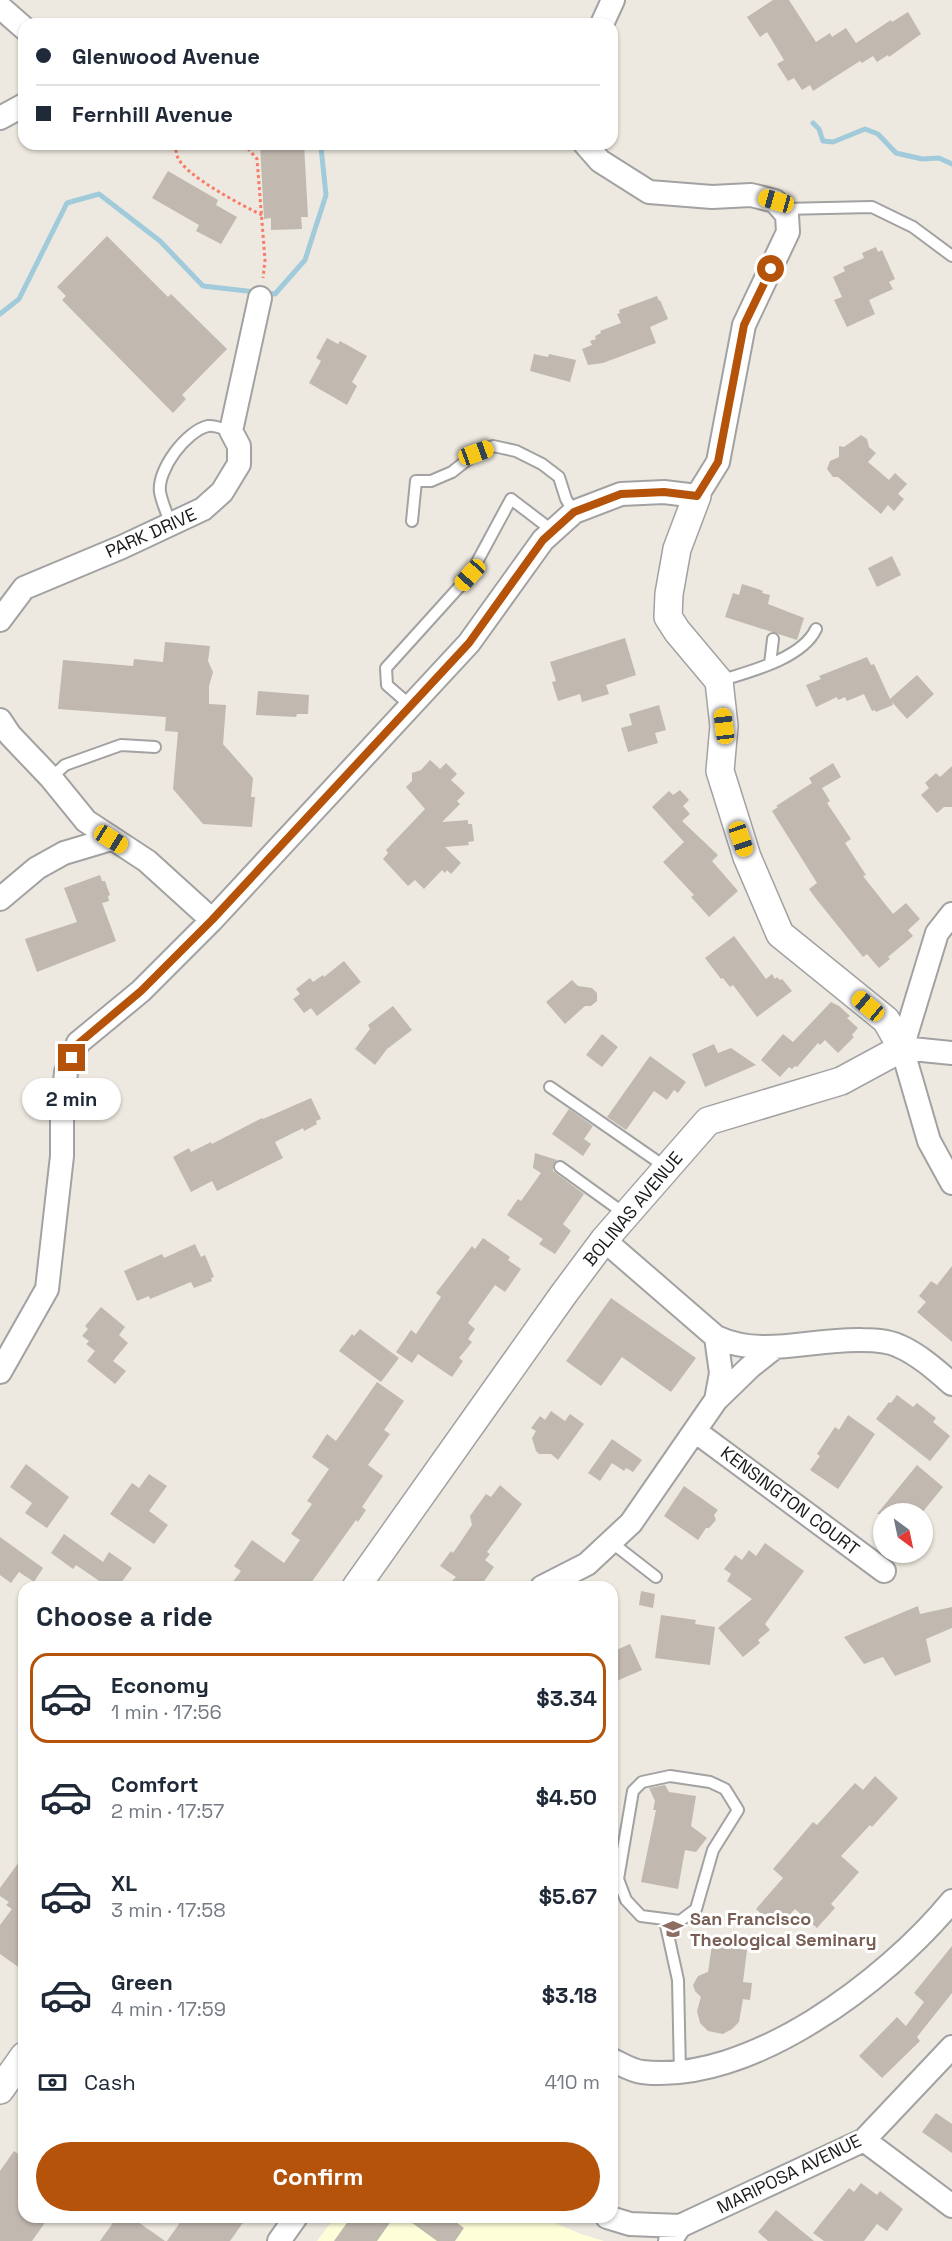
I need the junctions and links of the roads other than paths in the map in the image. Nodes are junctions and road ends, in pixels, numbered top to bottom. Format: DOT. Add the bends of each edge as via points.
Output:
graph roads {
  1 [pos="613,0"];
  2 [pos="0,7"];
  3 [pos="605,18"];
  4 [pos="18,23"];
  5 [pos="18,108"];
  6 [pos="0,118"];
  7 [pos="590,150"];
  8 [pos="781,209"];
  9 [pos="952,256"];
  10 [pos="261,289"];
  11 [pos="231,431"];
  12 [pos="697,496"];
  13 [pos="574,512"];
  14 [pos="411,521"];
  15 [pos="171,524"];
  16 [pos="553,531"];
  17 [pos="0,620"];
  18 [pos="816,629"];
  19 [pos="773,639"];
  20 [pos="770,664"];
  21 [pos="719,681"];
  22 [pos="411,706"];
  23 [pos="0,720"];
  24 [pos="154,747"];
  25 [pos="51,778"];
  26 [pos="111,839"];
  27 [pos="0,899"];
  28 [pos="952,914"];
  29 [pos="212,920"];
  30 [pos="902,1048"];
  31 [pos="952,1053"];
  32 [pos="550,1087"];
  33 [pos="560,1167"];
  34 [pos="667,1168"];
  35 [pos="952,1183"];
  36 [pos="627,1215"];
  37 [pos="604,1240"];
  38 [pos="716,1336"];
  39 [pos="7,1345"];
  40 [pos="774,1348"];
  41 [pos="0,1372"];
  42 [pos="952,1384"];
  43 [pos="716,1400"];
  44 [pos="695,1431"];
  45 [pos="611,1542"];
  46 [pos="884,1571"];
  47 [pos="656,1577"];
  48 [pos="360,1581"];
  49 [pos="554,1581"];
  50 [pos="952,1901"];
  51 [pos="665,1920"];
  52 [pos="952,2046"];
  53 [pos="618,2063"];
  54 [pos="18,2064"];
  55 [pos="680,2073"];
  56 [pos="0,2090"];
  57 [pos="864,2140"];
  58 [pos="952,2205"];
  59 [pos="618,2220"];
  60 [pos="292,2223"];
  61 [pos="675,2234"];
  62 [pos="279,2241"];
  1 -- 3 [label="street"];
  2 -- 4 [label="street"];
  5 -- 6 [label="street"];
  7 -- 8 [label="street" via="600,161 649,192 712,197 751,195 776,201"];
  8 -- 9 [label="lane" via="872,207 913,227"];
  8 -- 12 [label="street" via="787,215 788,232 744,325 718,462"];
  10 -- 11 [label="street, PARK DRIVE"];
  11 -- 15 [label="street, PARK DRIVE" via="239,446 239,464 222,492 203,509"];
  11 -- 15 [label="lane" via="209,426 196,432 180,446 165,469 160,491"];
  12 -- 13 [label="street" via="664,492 621,494"];
  12 -- 21 [label="street" via="677,549 668,617"];
  13 -- 14 [label="lane" via="559,477 516,451 493,446 431,482 416,481"];
  13 -- 16 [label="street"];
  15 -- 17 [label="street, PARK DRIVE" via="24,588"];
  16 -- 22 [label="street" via="469,643"];
  16 -- 22 [label="lane" via="511,499 470,575 386,668 387,686"];
  18 -- 20 [label="lane" via="795,652"];
  19 -- 20 [label="lane"];
  20 -- 21 [label="lane"];
  21 -- 30 [label="street" via="724,726 720,771 723,786 747,857 780,934 886,1020"];
  22 -- 29 [label="street"];
  23 -- 25 [label="street"];
  24 -- 25 [label="lane" via="121,745 65,765"];
  25 -- 26 [label="street" via="86,821"];
  26 -- 27 [label="street" via="63,853"];
  26 -- 29 [label="street" via="147,861"];
  28 -- 30 [label="street" via="937,933"];
  29 -- 39 [label="street" via="141,991 78,1044 66,1072 62,1156 47,1289"];
  30 -- 31 [label="street"];
  30 -- 34 [label="street, BOLINAS AVENUE" via="841,1081 708,1121"];
  30 -- 35 [label="street" via="929,1142"];
  32 -- 34 [label="lane"];
  33 -- 36 [label="lane"];
  34 -- 36 [label="street, BOLINAS AVENUE"];
  36 -- 37 [label="street, BOLINAS AVENUE"];
  37 -- 38 [label="street"];
  37 -- 48 [label="street, BOLINAS AVENUE"];
  38 -- 40 [label="street" via="742,1347"];
  38 -- 43 [label="street" via="721,1373"];
  39 -- 41 [label="street"];
  40 -- 42 [label="street" via="850,1340 898,1345"];
  40 -- 43 [label="street"];
  43 -- 44 [label="street"];
  44 -- 45 [label="street" via="631,1523"];
  44 -- 46 [label="street, KENSINGTON COURT"];
  45 -- 47 [label="lane"];
  45 -- 49 [label="street" via="587,1564"];
  50 -- 55 [label="street" via="928,1930 858,1991 795,2033 722,2065"];
  51 -- 51 [label="lane" via="681,1922 696,1909 713,1850 738,1810 725,1789 710,1782 670,1776 642,1782 633,1791 618,1879 626,1900 641,1916"];
  51 -- 55 [label="lane" via="678,1980"];
  52 -- 57 [label="street, MARIPOSA AVENUE"];
  53 -- 55 [label="street" via="640,2072"];
  54 -- 56 [label="street"];
  57 -- 58 [label="street"];
  57 -- 61 [label="street, MARIPOSA AVENUE"];
  59 -- 61 [label="street"];
  60 -- 62 [label="street"];
}
